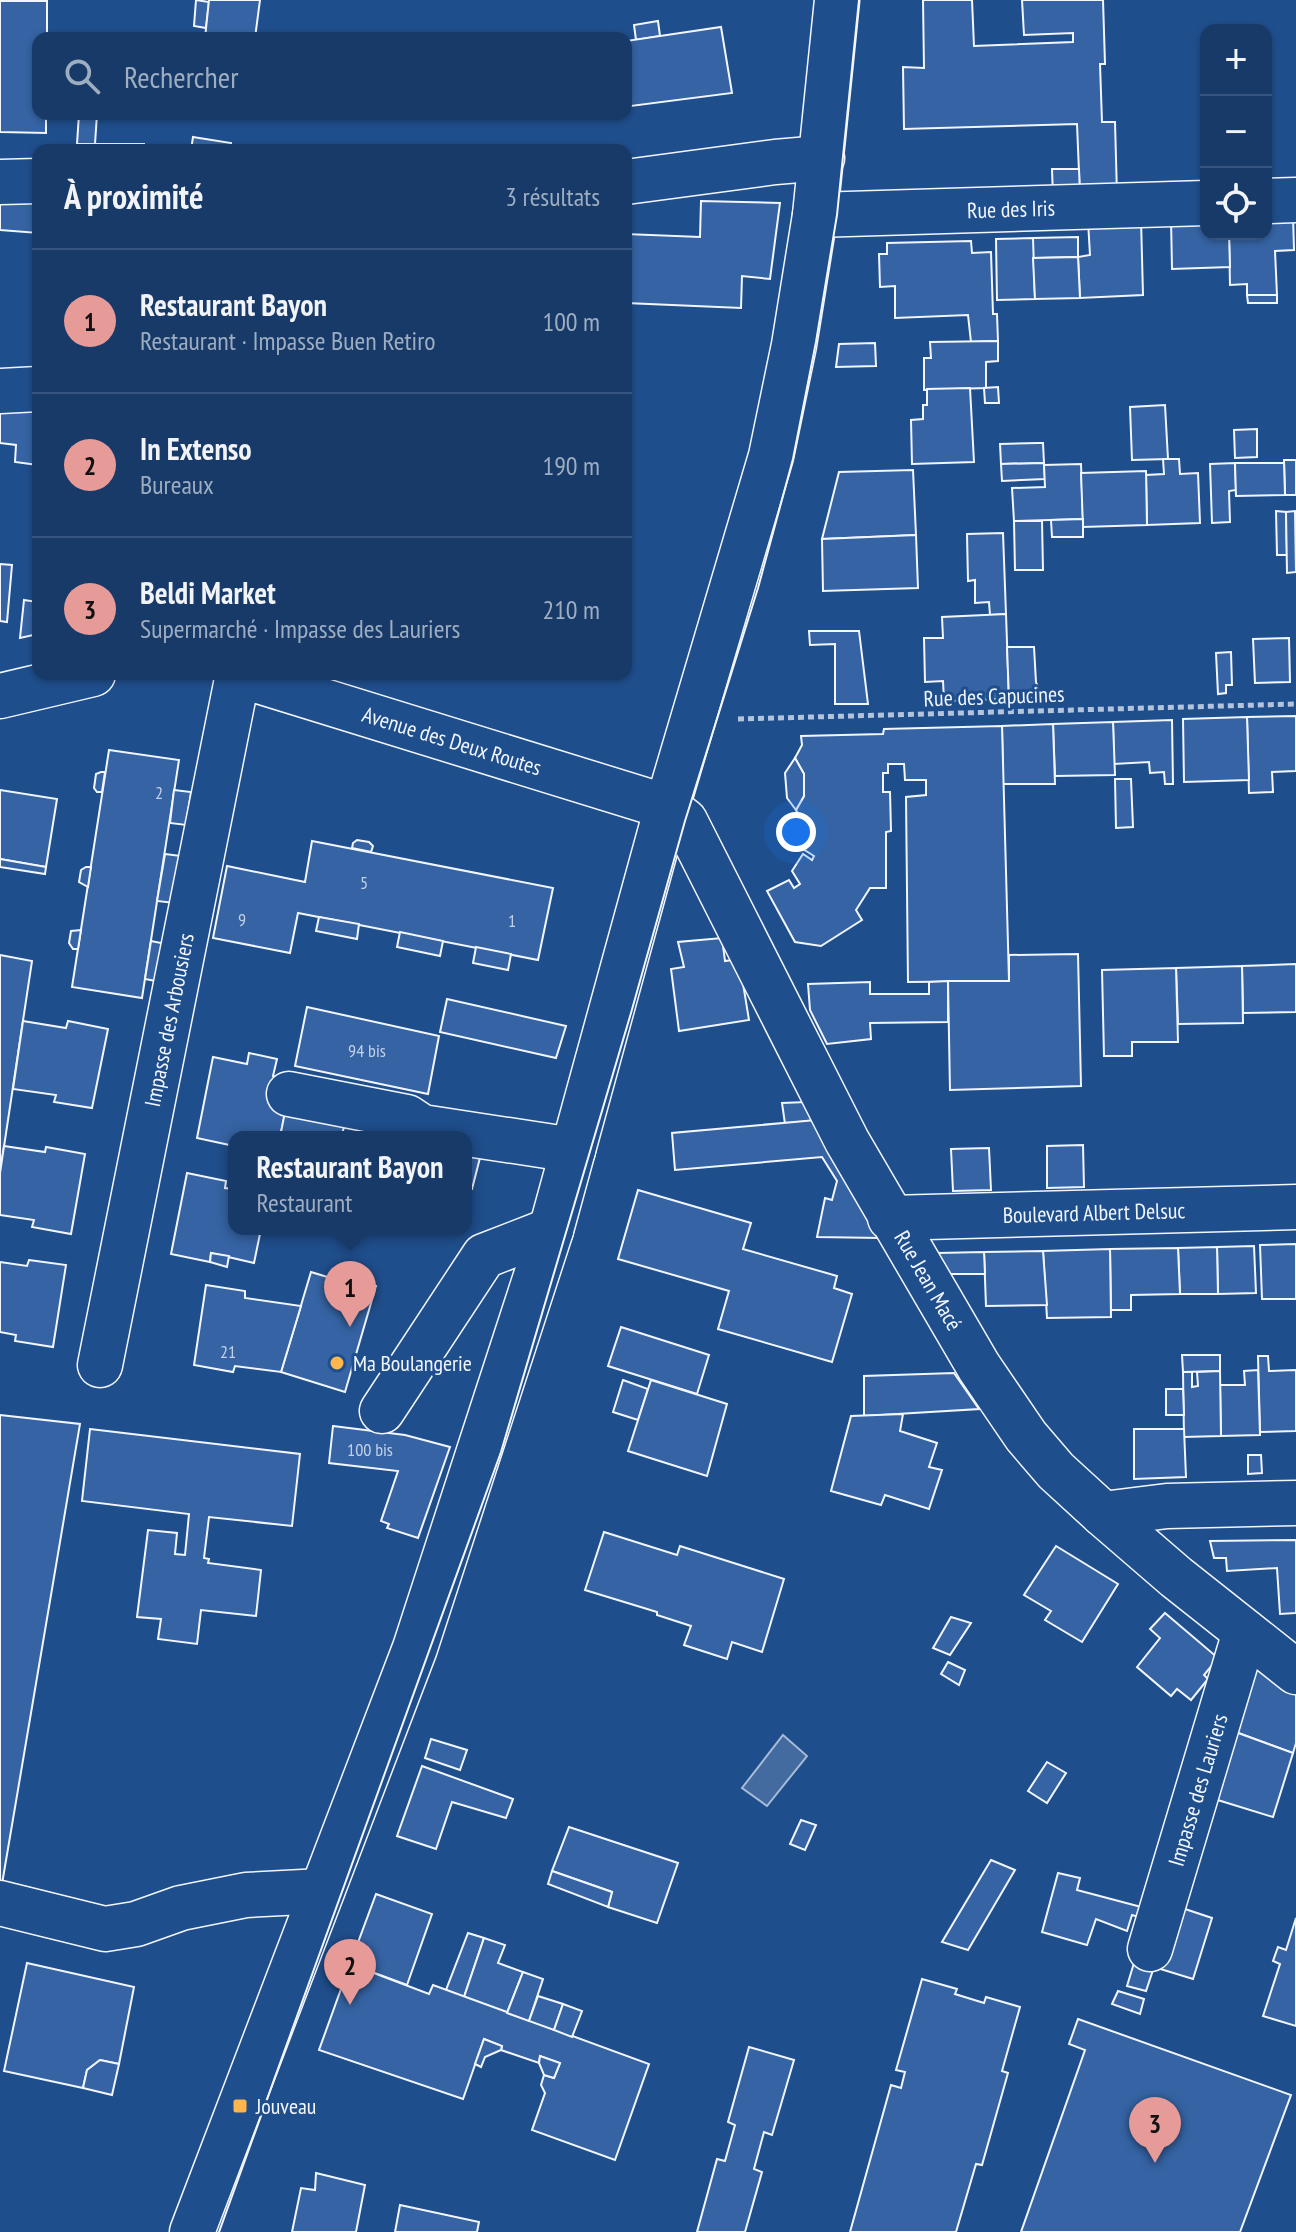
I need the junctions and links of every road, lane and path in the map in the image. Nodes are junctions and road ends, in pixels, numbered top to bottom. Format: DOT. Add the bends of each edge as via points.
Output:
graph roads {
  1 [pos="837,0"];
  2 [pos="822,158"];
  3 [pos="32,181"];
  4 [pos="632,181"];
  5 [pos="0,182"];
  6 [pos="1296,200"];
  7 [pos="1272,201"];
  8 [pos="1200,203"];
  9 [pos="815,215"];
  10 [pos="32,389"];
  11 [pos="0,391"];
  12 [pos="68,680"];
  13 [pos="236,680"];
  14 [pos="256,680"];
  15 [pos="0,696"];
  16 [pos="1296,704"];
  17 [pos="693,721"];
  18 [pos="667,807"];
  19 [pos="289,1094"];
  20 [pos="448,1131"];
  21 [pos="472,1135"];
  22 [pos="573,1150"];
  23 [pos="1296,1207"];
  24 [pos="890,1218"];
  25 [pos="551,1230"];
  26 [pos="100,1365"];
  27 [pos="382,1411"];
  28 [pos="1296,1503"];
  29 [pos="1103,1514"];
  30 [pos="1245,1632"];
  31 [pos="1296,1672"];
  32 [pos="322,1891"];
  33 [pos="0,1903"];
  34 [pos="1150,1949"];
  35 [pos="192,2232"];
  1 -- 2 [label="street"];
  2 -- 4 [label="street"];
  2 -- 9 [label="street"];
  3 -- 5 [label="street"];
  6 -- 7 [label="street"];
  8 -- 9 [label="street, Rue des Iris"];
  9 -- 17 [label="street" via="771,456"];
  10 -- 11 [label="street"];
  12 -- 15 [label="street"];
  13 -- 26 [label="street, Impasse des Arbousiers"];
  14 -- 18 [label="street, Avenue des Deux Routes"];
  16 -- 17 [label="path, Rue des Capucines"];
  17 -- 18 [label="street"];
  18 -- 22 [label="street"];
  18 -- 24 [label="street, Rue Jean Macé" via="685,821"];
  19 -- 20 [label="street" via="407,1117 422,1127"];
  21 -- 22 [label="street"];
  22 -- 25 [label="street"];
  23 -- 24 [label="street, Boulevard Albert Delsuc"];
  24 -- 29 [label="street, Rue Jean Macé" via="1026,1436"];
  25 -- 27 [label="street" via="484,1256"];
  25 -- 32 [label="street" via="415,1648"];
  28 -- 29 [label="street" via="1167,1506"];
  29 -- 30 [label="street, Rue Jean Macé"];
  30 -- 31 [label="street, Rue Jean Macé"];
  30 -- 34 [label="street, Impasse des Lauriers"];
  32 -- 33 [label="street" via="246,1895 105,1929"];
  32 -- 35 [label="street"];
}
